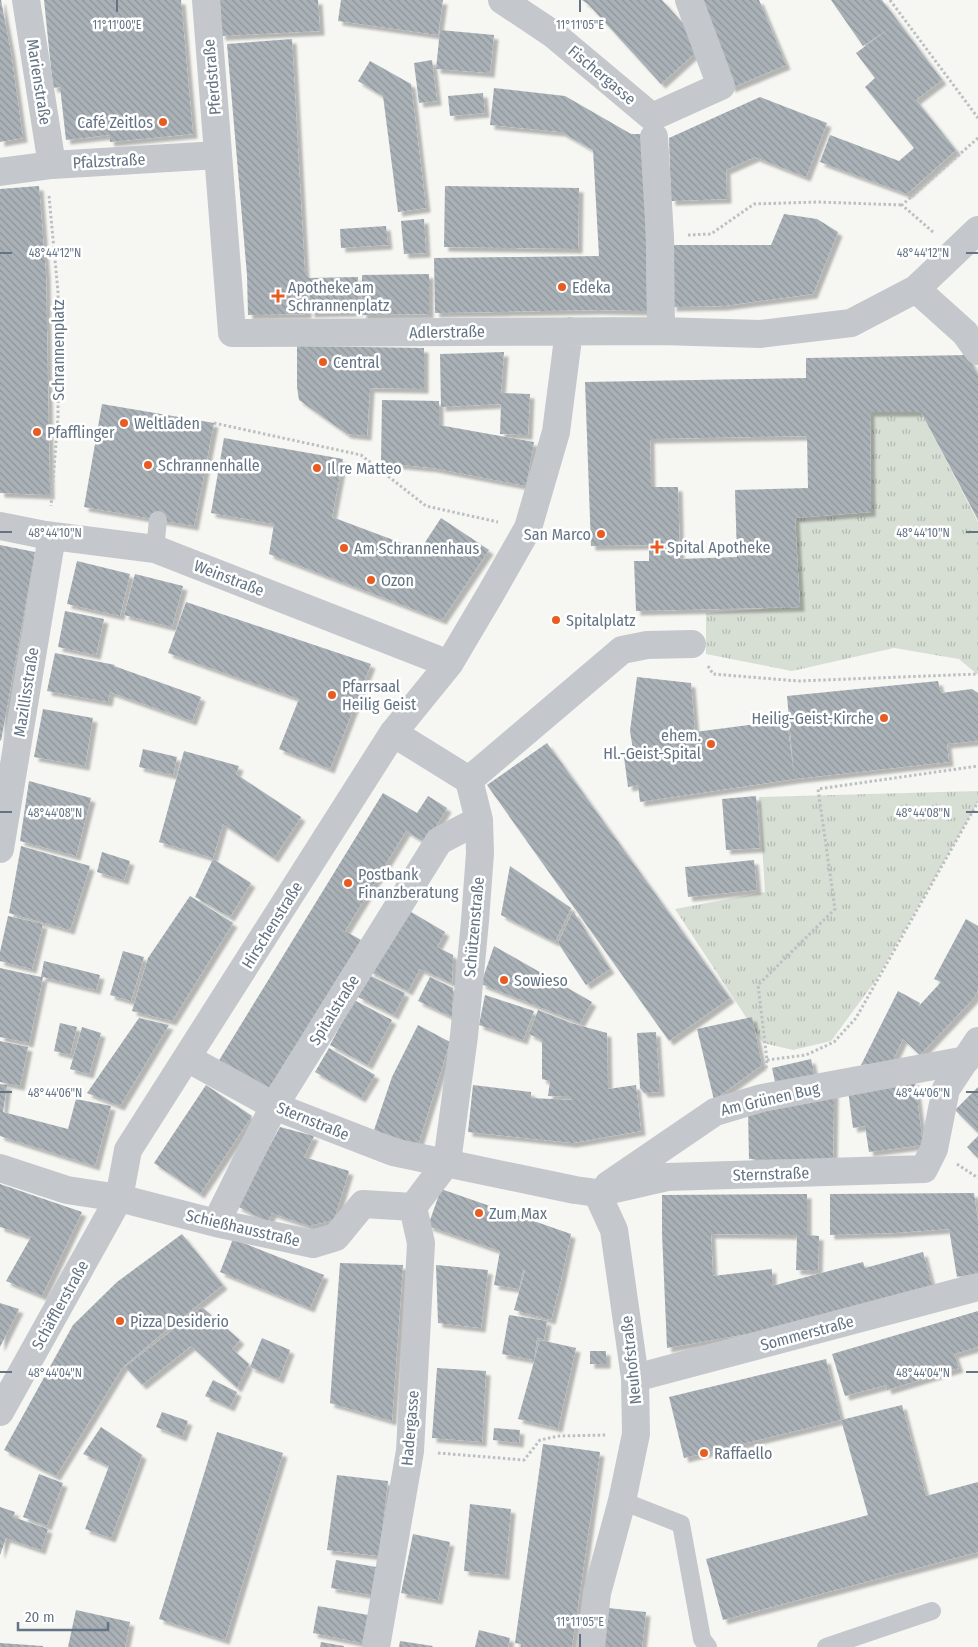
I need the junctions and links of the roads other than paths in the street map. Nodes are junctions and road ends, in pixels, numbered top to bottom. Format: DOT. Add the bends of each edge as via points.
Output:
graph roads {
  1 [pos="26,0"];
  2 [pos="206,0"];
  3 [pos="502,0"];
  4 [pos="689,0"];
  5 [pos="653,127"];
  6 [pos="218,155"];
  7 [pos="49,165"];
  8 [pos="0,172"];
  9 [pos="978,230"];
  10 [pos="916,289"];
  11 [pos="569,331"];
  12 [pos="661,331"];
  13 [pos="978,352"];
  14 [pos="158,520"];
  15 [pos="0,526"];
  16 [pos="49,535"];
  17 [pos="155,549"];
  18 [pos="692,644"];
  19 [pos="449,664"];
  20 [pos="394,733"];
  21 [pos="469,780"];
  22 [pos="479,820"];
  23 [pos="0,849"];
  24 [pos="972,1050"];
  25 [pos="188,1058"];
  26 [pos="274,1106"];
  27 [pos="934,1149"];
  28 [pos="447,1162"];
  29 [pos="0,1168"];
  30 [pos="597,1193"];
  31 [pos="119,1198"];
  32 [pos="414,1207"];
  33 [pos="216,1223"];
  34 [pos="978,1287"];
  35 [pos="635,1378"];
  36 [pos="0,1412"];
  37 [pos="622,1502"];
  38 [pos="932,1611"];
  39 [pos="376,1647"];
  40 [pos="591,1647"];
  41 [pos="708,1647"];
  42 [pos="826,1647"];
  1 -- 7 [label="street, Marienstraße"];
  2 -- 6 [label="street, Pferdstraße"];
  3 -- 5 [label="street, Fischergasse" via="553,34"];
  4 -- 5 [label="street" via="721,86"];
  5 -- 12 [label="street" via="660,237"];
  6 -- 7 [label="street, Pfalzstraße"];
  6 -- 11 [label="street, Adlerstraße" via="232,333"];
  7 -- 8 [label="street, Pfalzstraße"];
  9 -- 10 [label="street, Adlerstraße"];
  10 -- 12 [label="street, Adlerstraße" via="851,323 760,334"];
  10 -- 13 [label="street" via="965,334"];
  11 -- 12 [label="street, Adlerstraße"];
  11 -- 19 [label="street" via="556,432 528,528"];
  14 -- 17 [label="lane"];
  15 -- 16 [label="street, Weinstraße"];
  16 -- 17 [label="street, Weinstraße"];
  16 -- 23 [label="street, Mazillisstraße"];
  17 -- 19 [label="street, Weinstraße"];
  18 -- 21 [label="street" via="647,645 622,650"];
  19 -- 20 [label="street, Hirschenstraße"];
  20 -- 21 [label="street"];
  20 -- 25 [label="street, Hirschenstraße"];
  21 -- 22 [label="street, Schützenstraße"];
  22 -- 26 [label="street, Spitalstraße" via="440,841"];
  22 -- 28 [label="street, Schützenstraße" via="475,922"];
  24 -- 27 [label="street, Am Grünen Bug" via="946,1089"];
  24 -- 30 [label="street, Am Grünen Bug" via="762,1098 715,1112"];
  25 -- 26 [label="street, Sternstraße"];
  25 -- 31 [label="street, Hirschenstraße" via="128,1150"];
  26 -- 28 [label="street, Sternstraße" via="393,1152"];
  26 -- 33 [label="street, Spitalstraße"];
  27 -- 30 [label="street, Sternstraße" via="924,1169 667,1178"];
  28 -- 30 [label="street"];
  28 -- 32 [label="street"];
  29 -- 31 [label="street, Schießhausstraße" via="67,1190"];
  30 -- 35 [label="street, Neuhofstraße" via="614,1230"];
  31 -- 33 [label="street, Schießhausstraße"];
  31 -- 36 [label="street, Schäfflerstraße"];
  32 -- 33 [label="street, Schießhausstraße" via="363,1204 336,1237 314,1244"];
  32 -- 39 [label="street, Hadergasse" via="422,1243 410,1451"];
  34 -- 35 [label="street, Sommerstraße"];
  35 -- 37 [label="street, Neuhofstraße" via="636,1434"];
  37 -- 40 [label="street, Neuhofstraße" via="597,1593"];
  37 -- 41 [label="lane" via="681,1524 702,1638"];
  38 -- 42 [label="lane"];
}
